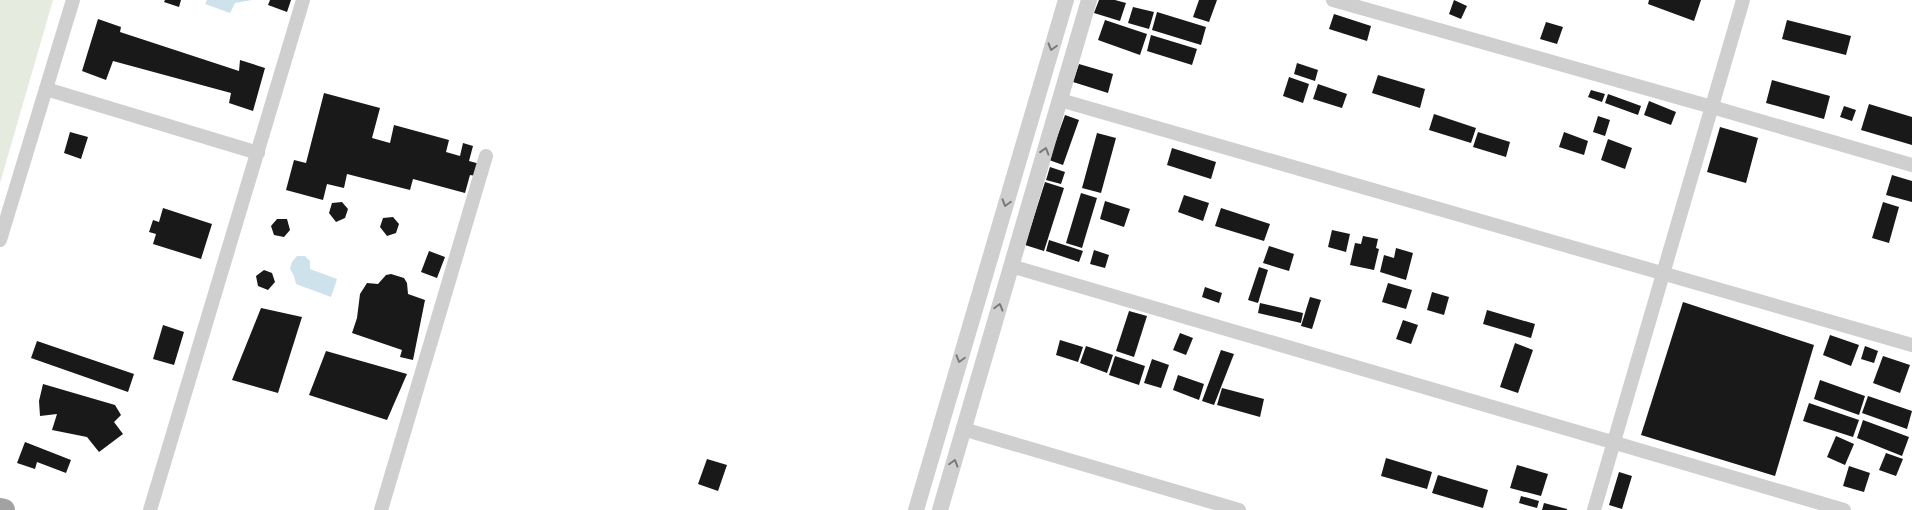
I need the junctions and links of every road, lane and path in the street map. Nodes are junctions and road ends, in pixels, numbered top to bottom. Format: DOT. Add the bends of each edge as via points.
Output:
graph roads {
  1 [pos="73,0"];
  2 [pos="303,0"];
  3 [pos="1066,0"];
  4 [pos="1089,0"];
  5 [pos="1333,0"];
  6 [pos="1743,0"];
  7 [pos="46,89"];
  8 [pos="1060,100"];
  9 [pos="1712,107"];
  10 [pos="258,153"];
  11 [pos="486,156"];
  12 [pos="1912,165"];
  13 [pos="0,240"];
  14 [pos="1011,266"];
  15 [pos="1664,272"];
  16 [pos="1912,345"];
  17 [pos="963,429"];
  18 [pos="1614,443"];
  19 [pos="0,509"];
  20 [pos="4,510"];
  21 [pos="150,510"];
  22 [pos="381,510"];
  23 [pos="916,510"];
  24 [pos="940,510"];
  25 [pos="1239,510"];
  26 [pos="1594,510"];
  27 [pos="1844,510"];
  1 -- 7 [label="street"];
  2 -- 10 [label="street"];
  3 -- 23 [label="street, one-way"];
  4 -- 8 [label="street"];
  5 -- 9 [label="street"];
  6 -- 9 [label="street"];
  7 -- 10 [label="street"];
  7 -- 13 [label="street"];
  14 -- 8 [label="street, one-way"];
  8 -- 15 [label="street"];
  9 -- 12 [label="street"];
  9 -- 15 [label="street"];
  10 -- 21 [label="street"];
  11 -- 22 [label="street"];
  17 -- 14 [label="street, one-way"];
  14 -- 18 [label="street"];
  15 -- 16 [label="street"];
  15 -- 18 [label="street"];
  24 -- 17 [label="street, one-way"];
  17 -- 25 [label="street"];
  18 -- 26 [label="street"];
  18 -- 27 [label="street"];
  19 -- 20 [label="highway"];
}
